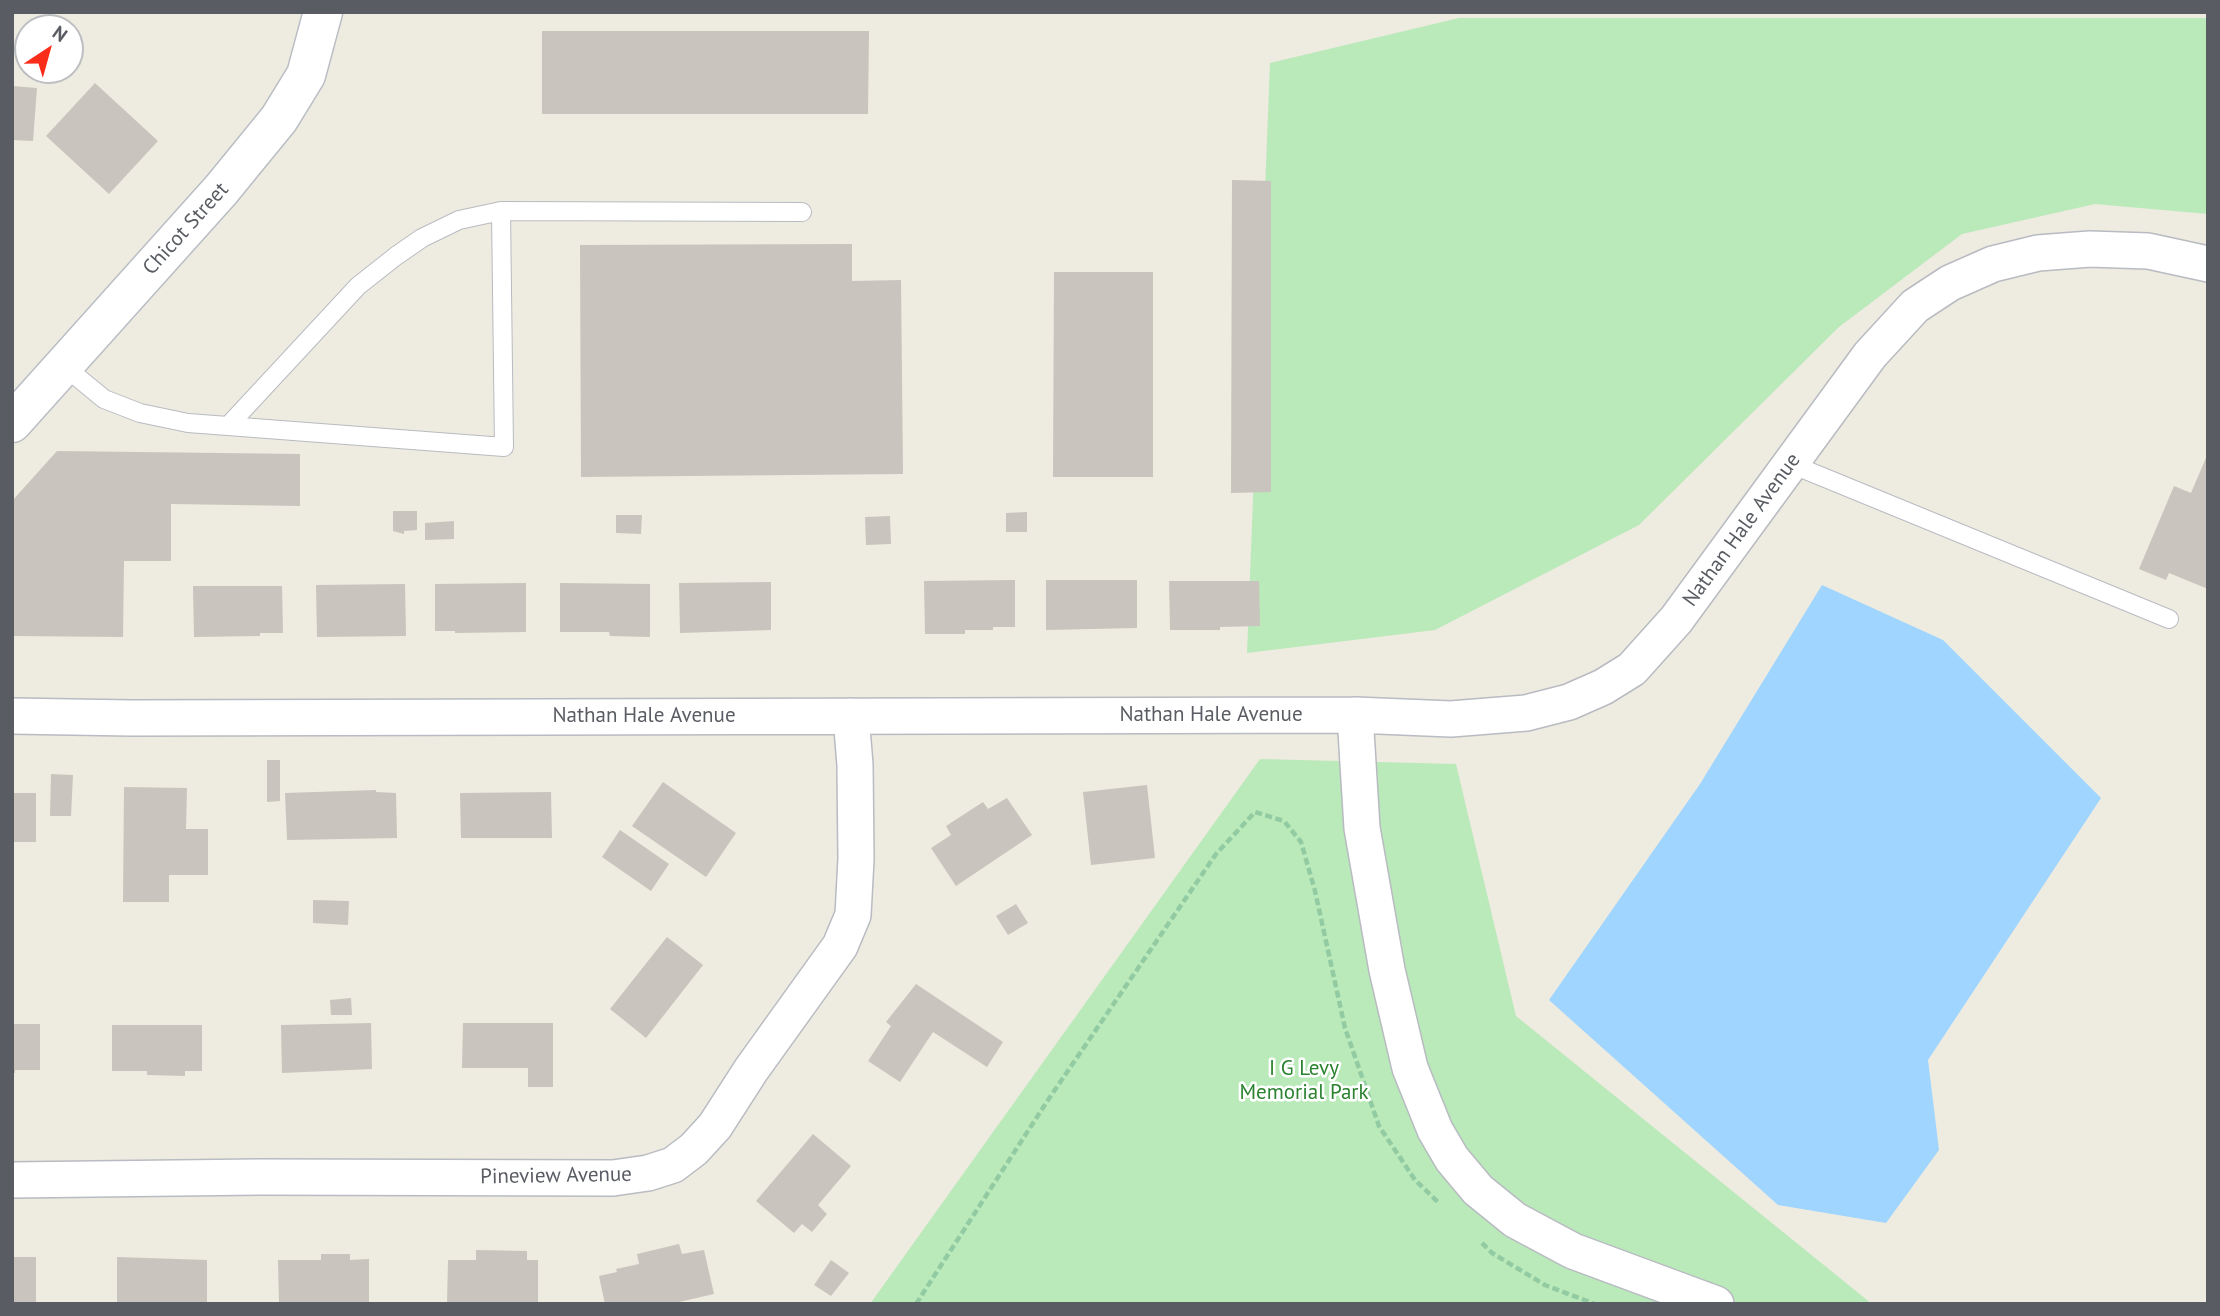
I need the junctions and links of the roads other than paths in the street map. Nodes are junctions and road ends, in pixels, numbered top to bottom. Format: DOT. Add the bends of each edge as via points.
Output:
graph roads {
  1 [pos="323,12"];
  2 [pos="501,211"];
  3 [pos="802,212"];
  4 [pos="2208,264"];
  5 [pos="64,366"];
  6 [pos="12,423"];
  7 [pos="229,426"];
  8 [pos="1791,464"];
  9 [pos="2169,619"];
  10 [pos="1355,715"];
  11 [pos="12,716"];
  12 [pos="851,716"];
  13 [pos="12,1180"];
  14 [pos="1716,1304"];
  1 -- 5 [label="main road, Chicot Street" via="306,75 279,119"];
  2 -- 3 [label="lane"];
  2 -- 7 [label="lane" via="459,220 422,238 358,286"];
  2 -- 7 [label="lane" via="504,447"];
  4 -- 8 [label="street, Nathan Hale Avenue" via="2148,251 2090,249 2038,253 1993,264 1950,283 1915,306 1870,355"];
  5 -- 6 [label="main road, Chicot Street"];
  5 -- 7 [label="lane" via="104,399 139,413"];
  8 -- 9 [label="lane"];
  8 -- 10 [label="street, Nathan Hale Avenue" via="1676,620 1632,669 1603,687 1525,713 1451,719"];
  10 -- 12 [label="street, Nathan Hale Avenue"];
  10 -- 14 [label="street" via="1362,828 1387,970 1410,1068 1452,1159 1478,1190 1515,1220 1573,1251"];
  11 -- 12 [label="street, Nathan Hale Avenue"];
  12 -- 13 [label="street, Pineview Avenue" via="856,859 853,915 840,946 715,1126 673,1165 613,1178"];
}
